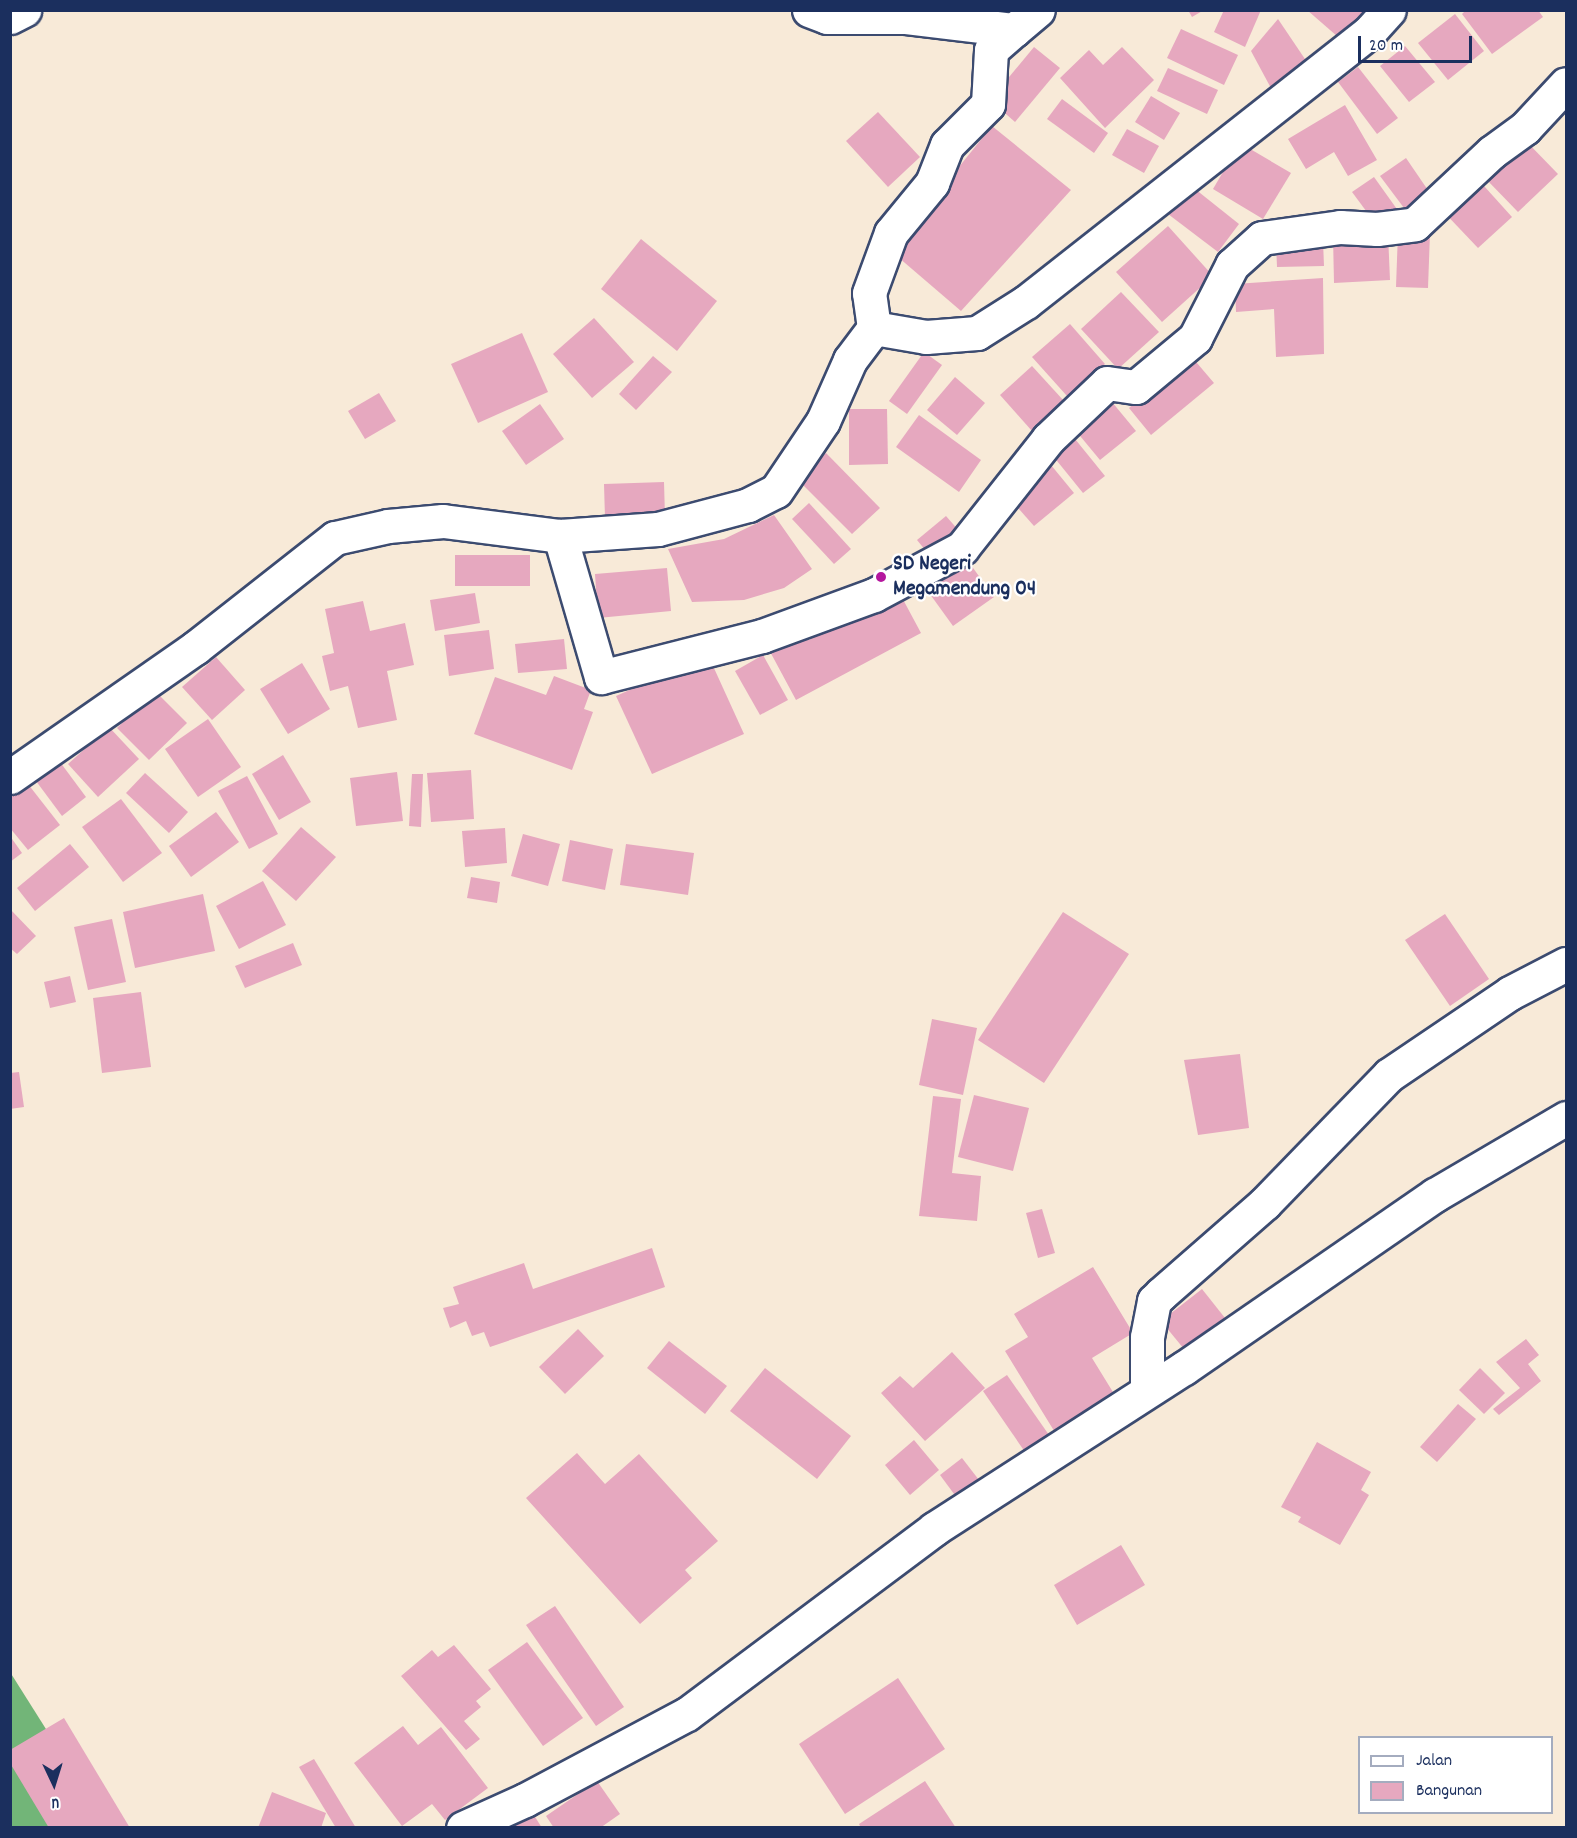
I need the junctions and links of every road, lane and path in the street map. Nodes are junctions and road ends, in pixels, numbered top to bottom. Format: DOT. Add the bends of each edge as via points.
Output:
graph roads {
  1 [pos="24,10"];
  2 [pos="809,10"];
  3 [pos="1389,10"];
  4 [pos="10,17"];
  5 [pos="1026,20"];
  6 [pos="1566,84"];
  7 [pos="874,328"];
  8 [pos="560,536"];
  9 [pos="10,777"];
  10 [pos="1566,964"];
  11 [pos="1566,1118"];
  12 [pos="1147,1390"];
  13 [pos="464,1827"];
  1 -- 4 [label="street"];
  2 -- 5 [label="street" via="827,17"];
  3 -- 7 [label="street" via="1370,31 1045,287 977,333 927,337"];
  5 -- 7 [label="street" via="991,50 988,104 947,145 932,183 891,233 869,293"];
  6 -- 8 [label="street" via="1525,128 1492,152 1415,224 1377,229 1340,227 1262,238 1232,265 1195,338 1136,387 1107,383 1048,439 962,548 874,595 762,636 601,677"];
  7 -- 8 [label="street" via="850,360 824,421 776,491 748,505 692,522 658,529"];
  8 -- 9 [label="street" via="443,521 388,526 336,538 195,648"];
  10 -- 12 [label="street" via="1510,993 1389,1075 1265,1203 1154,1301 1147,1337"];
  11 -- 12 [label="street" via="1435,1195"];
  12 -- 13 [label="street" via="934,1529 687,1714 525,1800"];
}
